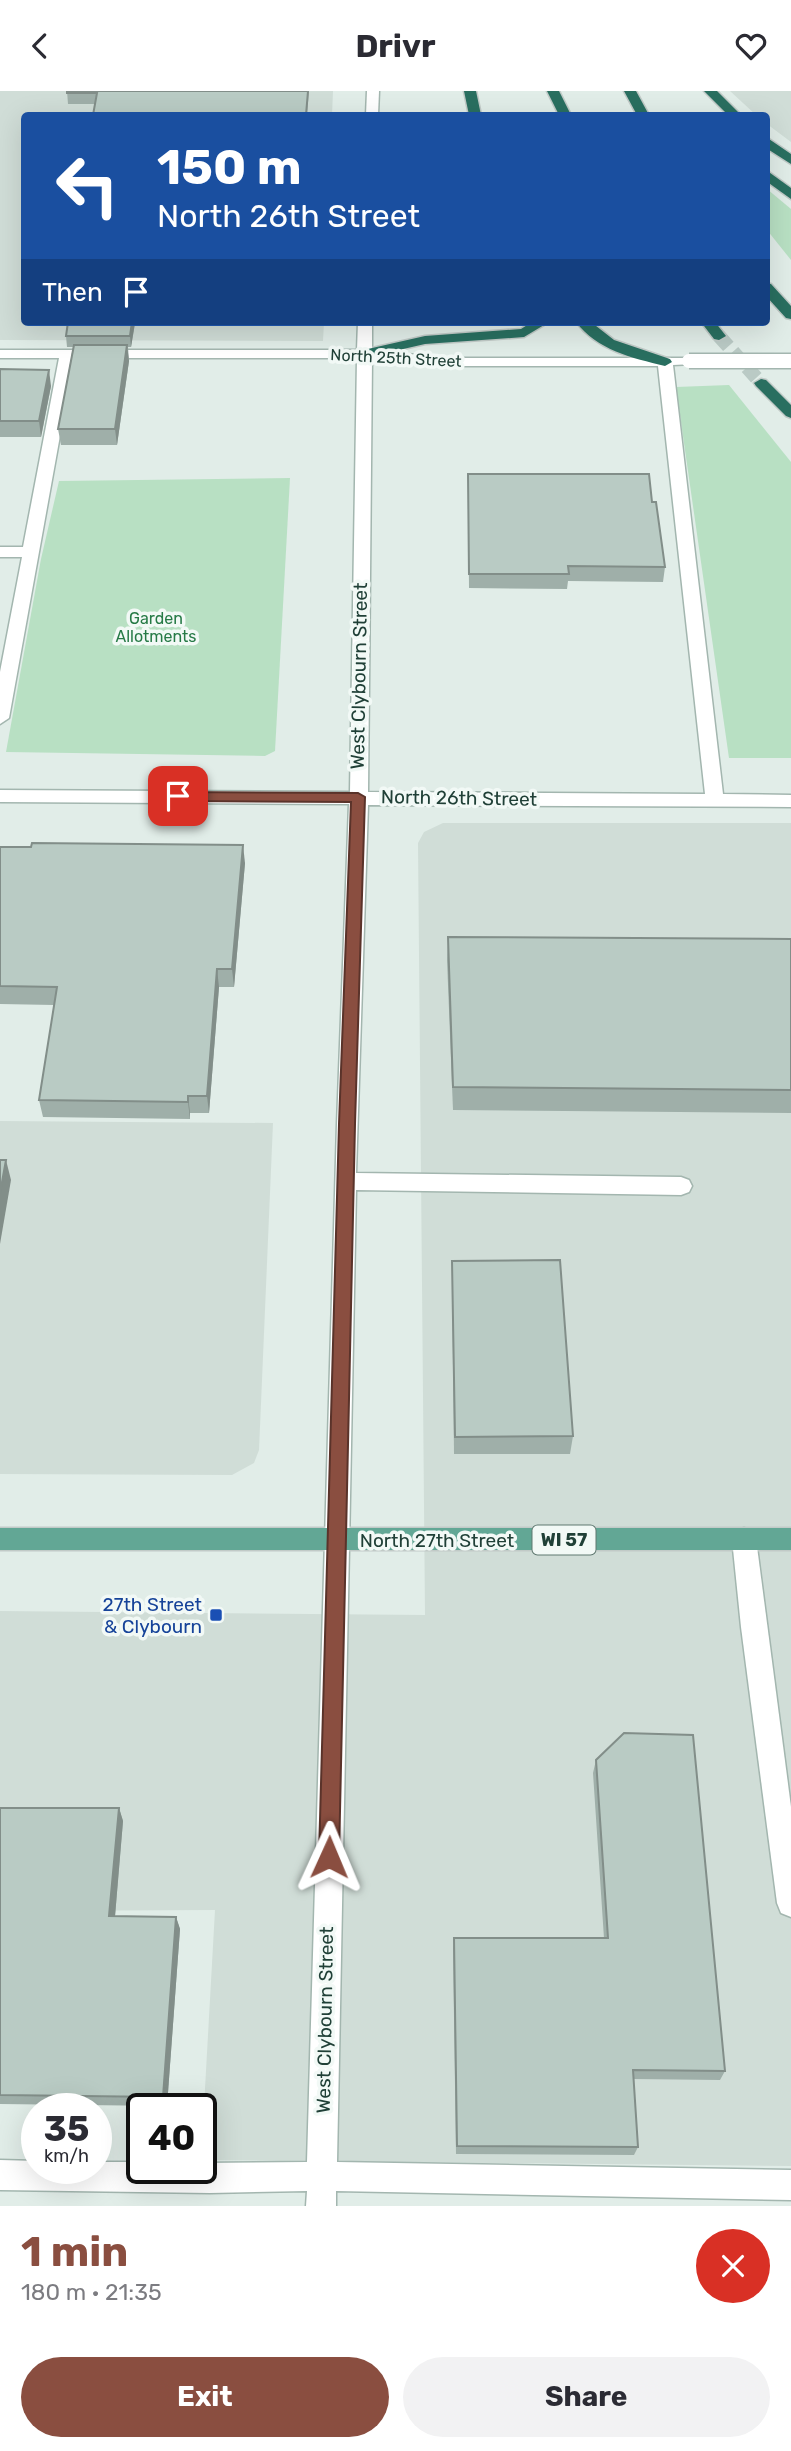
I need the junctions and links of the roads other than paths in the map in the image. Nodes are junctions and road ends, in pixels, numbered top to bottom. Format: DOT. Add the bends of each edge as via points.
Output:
graph roads {
  1 [pos="373,91"];
  2 [pos="470,91"];
  3 [pos="553,91"];
  4 [pos="630,91"];
  5 [pos="700,91"];
  6 [pos="710,91"];
  7 [pos="372,112"];
  8 [pos="474,112"];
  9 [pos="564,112"];
  10 [pos="641,112"];
  11 [pos="714,112"];
  12 [pos="732,112"];
  13 [pos="770,144"];
  14 [pos="791,160"];
  15 [pos="770,177"];
  16 [pos="791,195"];
  17 [pos="770,291"];
  18 [pos="791,315"];
  19 [pos="365,326"];
  20 [pos="535,326"];
  21 [pos="586,326"];
  22 [pos="711,326"];
  23 [pos="719,336"];
  24 [pos="0,354"];
  25 [pos="364,354"];
  26 [pos="67,355"];
  27 [pos="791,361"];
  28 [pos="665,362"];
  29 [pos="761,383"];
  30 [pos="791,413"];
  31 [pos="0,552"];
  32 [pos="30,552"];
  33 [pos="0,718"];
  34 [pos="0,796"];
  35 [pos="358,797"];
  36 [pos="715,801"];
  37 [pos="791,801"];
  38 [pos="346,1181"];
  39 [pos="681,1186"];
  40 [pos="0,1539"];
  41 [pos="744,1539"];
  42 [pos="791,1539"];
  43 [pos="337,1541"];
  44 [pos="791,1903"];
  45 [pos="0,2175"];
  46 [pos="321,2176"];
  47 [pos="791,2185"];
  48 [pos="321,2206"];
  1 -- 7 [label="street"];
  2 -- 8 [label="highway"];
  3 -- 9 [label="highway"];
  4 -- 10 [label="highway"];
  5 -- 11 [label="highway"];
  6 -- 12 [label="highway"];
  13 -- 14 [label="highway"];
  15 -- 16 [label="highway"];
  17 -- 18 [label="highway"];
  19 -- 25 [label="street, West Clybourn Street"];
  20 -- 25 [label="highway" via="524,333 425,340"];
  21 -- 28 [label="highway" via="596,337 619,348"];
  22 -- 23 [label="highway"];
  24 -- 26 [label="street, North 25th Street"];
  25 -- 26 [label="street, North 25th Street"];
  25 -- 28 [label="street, North 25th Street" via="443,362"];
  25 -- 35 [label="street, West Clybourn Street"];
  26 -- 32 [label="street"];
  27 -- 28 [label="street, North 25th Street, bridge"];
  28 -- 36 [label="street"];
  29 -- 30 [label="highway"];
  31 -- 32 [label="street"];
  32 -- 33 [label="street"];
  34 -- 35 [label="street, North 26th Street"];
  35 -- 36 [label="street, North 26th Street"];
  35 -- 38 [label="street, West Clybourn Street"];
  36 -- 37 [label="street, North 26th Street"];
  38 -- 39 [label="street"];
  38 -- 43 [label="street, West Clybourn Street"];
  40 -- 43 [label="main road, North 27th Street / WI 57"];
  41 -- 42 [label="main road, North 27th Street / WI 57"];
  41 -- 43 [label="main road, North 27th Street / WI 57"];
  41 -- 44 [label="street"];
  43 -- 46 [label="street, West Clybourn Street"];
  45 -- 46 [label="street"];
  46 -- 47 [label="street"];
  46 -- 48 [label="street, West Clybourn Street"];
}
